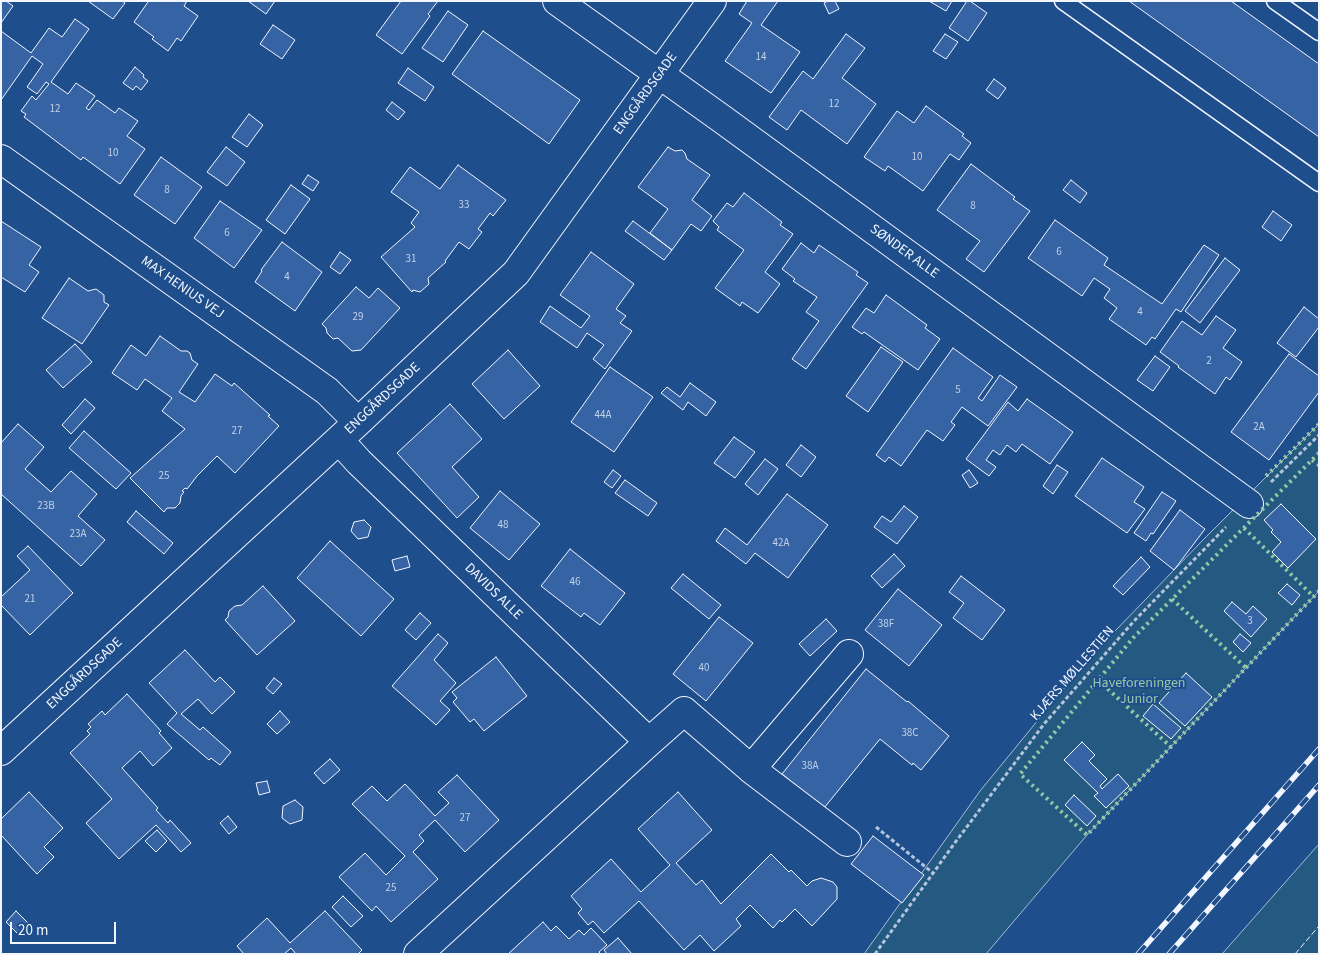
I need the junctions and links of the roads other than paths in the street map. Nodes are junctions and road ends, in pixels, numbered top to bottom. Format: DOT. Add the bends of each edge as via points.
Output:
graph roads {
  1 [pos="557,1"];
  2 [pos="712,1"];
  3 [pos="1063,1"];
  4 [pos="1276,1"];
  5 [pos="1319,32"];
  6 [pos="660,74"];
  7 [pos="1,159"];
  8 [pos="1319,183"];
  9 [pos="348,431"];
  10 [pos="1249,504"];
  11 [pos="849,654"];
  12 [pos="649,742"];
  13 [pos="1,751"];
  14 [pos="751,769"];
  15 [pos="839,836"];
  16 [pos="418,954"];
  1 -- 6 [label="street, SØNDER ALLE"];
  2 -- 6 [label="street, ENGGÅRDSGADE"];
  3 -- 8 [label="lane"];
  4 -- 5 [label="lane"];
  6 -- 9 [label="street, ENGGÅRDSGADE" via="516,273"];
  6 -- 10 [label="street, SØNDER ALLE"];
  7 -- 9 [label="street, MAX HENIUS VEJ" via="327,391"];
  9 -- 12 [label="street, DAVIDS ALLE" via="366,469"];
  9 -- 13 [label="street, ENGGÅRDSGADE"];
  11 -- 14 [label="street"];
  12 -- 14 [label="street" via="684,711"];
  12 -- 16 [label="street"];
  14 -- 15 [label="street"];
}
